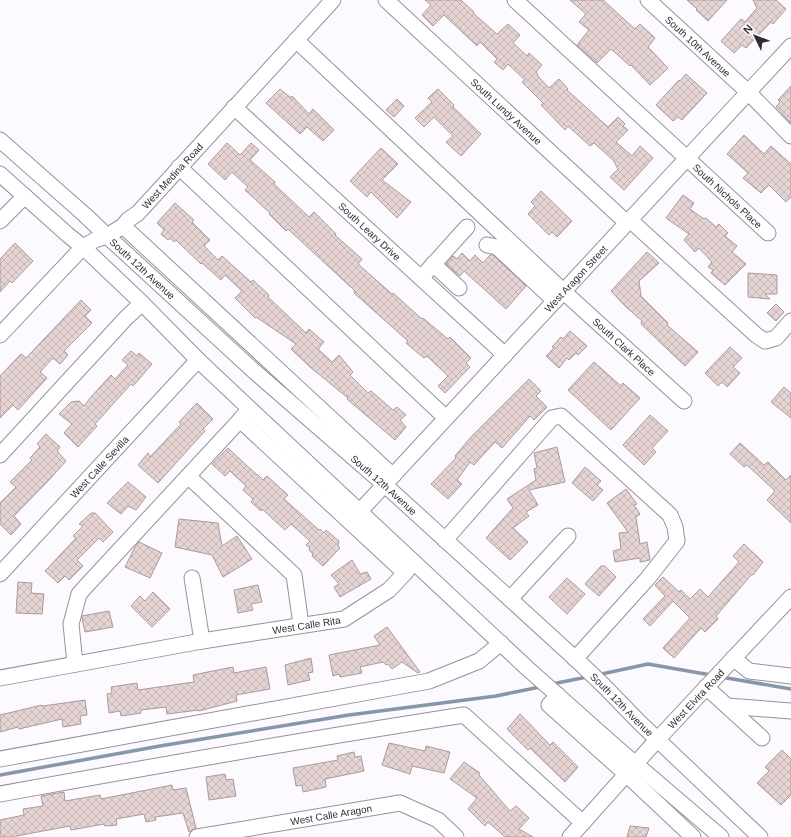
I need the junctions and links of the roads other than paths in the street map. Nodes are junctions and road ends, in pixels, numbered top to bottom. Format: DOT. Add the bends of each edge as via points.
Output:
graph roads {
  1 [pos="333,0"];
  2 [pos="386,0"];
  3 [pos="515,0"];
  4 [pos="648,0"];
  5 [pos="296,40"];
  6 [pos="791,46"];
  7 [pos="748,92"];
  8 [pos="234,107"];
  9 [pos="791,136"];
  10 [pos="0,140"];
  11 [pos="687,158"];
  12 [pos="179,167"];
  13 [pos="0,174"];
  14 [pos="25,196"];
  15 [pos="0,221"];
  16 [pos="628,222"];
  17 [pos="123,226"];
  18 [pos="467,227"];
  19 [pos="768,233"];
  20 [pos="107,236"];
  21 [pos="486,246"];
  22 [pos="83,247"];
  23 [pos="433,264"];
  24 [pos="421,278"];
  25 [pos="459,288"];
  26 [pos="560,296"];
  27 [pos="142,302"];
  28 [pos="791,321"];
  29 [pos="0,336"];
  30 [pos="505,355"];
  31 [pos="198,360"];
  32 [pos="684,401"];
  33 [pos="245,414"];
  34 [pos="446,418"];
  35 [pos="0,455"];
  36 [pos="188,476"];
  37 [pos="389,480"];
  38 [pos="360,511"];
  39 [pos="568,536"];
  40 [pos="445,540"];
  41 [pos="409,567"];
  42 [pos="0,574"];
  43 [pos="192,578"];
  44 [pos="791,597"];
  45 [pos="510,598"];
  46 [pos="301,626"];
  47 [pos="202,641"];
  48 [pos="501,643"];
  49 [pos="733,658"];
  50 [pos="577,661"];
  51 [pos="75,664"];
  52 [pos="791,676"];
  53 [pos="0,678"];
  54 [pos="708,686"];
  55 [pos="727,706"];
  56 [pos="791,711"];
  57 [pos="762,738"];
  58 [pos="657,740"];
  59 [pos="0,759"];
  60 [pos="631,769"];
  61 [pos="0,794"];
  62 [pos="582,823"];
  63 [pos="197,837"];
  64 [pos="456,837"];
  65 [pos="570,837"];
  66 [pos="693,837"];
  67 [pos="721,837"];
  68 [pos="760,837"];
  1 -- 5 [label="street, West Medina Road"];
  2 -- 16 [label="street, South Lundy Avenue"];
  3 -- 11 [label="street, South Nichols Place"];
  4 -- 7 [label="street, South 10th Avenue"];
  5 -- 8 [label="street, West Medina Road"];
  5 -- 26 [label="street"];
  6 -- 7 [label="street, West Aragon Street"];
  7 -- 9 [label="street, South 10th Avenue"];
  7 -- 11 [label="street, West Aragon Street"];
  8 -- 12 [label="street, West Medina Road"];
  8 -- 24 [label="street, South Leary Drive"];
  10 -- 20 [label="street, South 12th Avenue"];
  11 -- 16 [label="street, West Aragon Street"];
  11 -- 19 [label="street, South Nichols Place"];
  12 -- 17 [label="street, West Medina Road"];
  12 -- 34 [label="street"];
  13 -- 14 [label="street"];
  14 -- 15 [label="street"];
  14 -- 22 [label="street"];
  16 -- 26 [label="street, West Aragon Street"];
  16 -- 28 [label="street, South Lundy Avenue" via="756,336 765,341 776,338"];
  17 -- 20 [label="street, West Medina Road"];
  17 -- 37 [label="street, South 12th Avenue"];
  18 -- 23 [label="street"];
  20 -- 22 [label="street, West Medina Road"];
  20 -- 37 [label="street, South 12th Avenue" via="254,372"];
  21 -- 26 [label="street" via="497,247"];
  22 -- 27 [label="street"];
  22 -- 29 [label="street, West Medina Road"];
  23 -- 24 [label="street"];
  23 -- 25 [label="street"];
  24 -- 30 [label="street, South Leary Drive"];
  26 -- 30 [label="street, West Aragon Street"];
  26 -- 32 [label="street, South Clark Place"];
  27 -- 31 [label="street"];
  27 -- 35 [label="street"];
  30 -- 34 [label="street, West Aragon Street"];
  31 -- 33 [label="street"];
  31 -- 42 [label="street, West Calle Sevilla"];
  33 -- 36 [label="street"];
  33 -- 38 [label="street"];
  33 -- 41 [label="street"];
  34 -- 37 [label="street, West Aragon Street"];
  36 -- 46 [label="street" via="294,575"];
  36 -- 51 [label="street" via="79,594 71,624"];
  37 -- 38 [label="street, West Aragon Street"];
  37 -- 40 [label="street, South 12th Avenue"];
  38 -- 41 [label="street"];
  39 -- 45 [label="street"];
  40 -- 45 [label="street, South 12th Avenue"];
  40 -- 50 [label="street" via="552,418 561,416 670,515 678,541"];
  41 -- 46 [label="street, West Calle Rita" via="389,590 344,619"];
  41 -- 48 [label="street"];
  43 -- 47 [label="street"];
  44 -- 49 [label="street, West Elvira Road"];
  45 -- 50 [label="street, South 12th Avenue"];
  46 -- 47 [label="street, West Calle Rita"];
  47 -- 51 [label="street, West Calle Rita"];
  48 -- 59 [label="street" via="479,661 428,681"];
  48 -- 60 [label="street" via="557,694 549,705"];
  49 -- 52 [label="street" via="749,671"];
  49 -- 54 [label="street, West Elvira Road"];
  50 -- 58 [label="street, South 12th Avenue"];
  51 -- 53 [label="street, West Calle Rita"];
  54 -- 55 [label="street"];
  54 -- 58 [label="street, West Elvira Road"];
  55 -- 56 [label="street"];
  55 -- 57 [label="street"];
  58 -- 60 [label="street, West Elvira Road"];
  58 -- 68 [label="street, South 12th Avenue"];
  60 -- 62 [label="street, West Elvira Road"];
  60 -- 66 [label="street"];
  60 -- 67 [label="street"];
  61 -- 62 [label="street" via="464,714"];
  62 -- 65 [label="street, West Elvira Road"];
  63 -- 64 [label="street, West Calle Aragon" via="400,803 438,820"];
}
